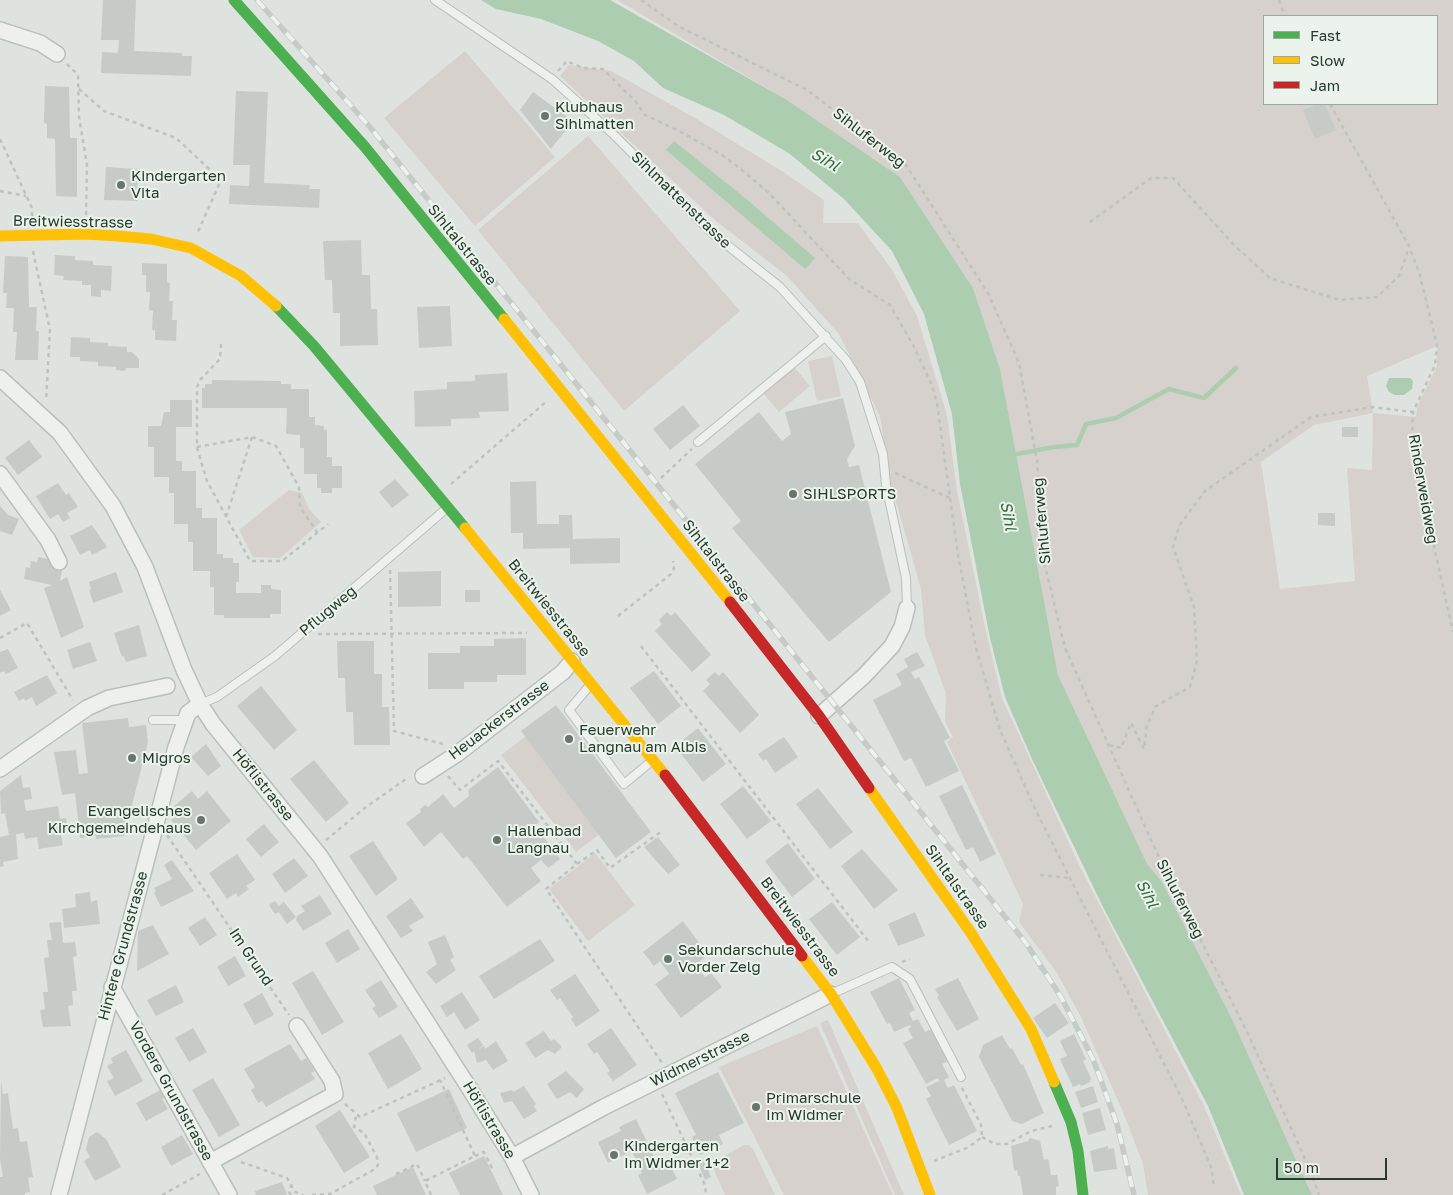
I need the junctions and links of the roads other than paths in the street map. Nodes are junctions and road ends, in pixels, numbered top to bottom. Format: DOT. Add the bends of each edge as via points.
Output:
graph roads {
  1 [pos="234,0"];
  2 [pos="435,0"];
  3 [pos="0,30"];
  4 [pos="57,54"];
  5 [pos="0,236"];
  6 [pos="826,336"];
  7 [pos="0,378"];
  8 [pos="698,442"];
  9 [pos="0,474"];
  10 [pos="448,507"];
  11 [pos="59,562"];
  12 [pos="907,608"];
  13 [pos="572,661"];
  14 [pos="591,684"];
  15 [pos="167,686"];
  16 [pos="200,704"];
  17 [pos="819,716"];
  18 [pos="152,720"];
  19 [pos="184,720"];
  20 [pos="653,760"];
  21 [pos="0,769"];
  22 [pos="422,776"];
  23 [pos="112,987"];
  24 [pos="832,994"];
  25 [pos="297,1026"];
  26 [pos="961,1077"];
  27 [pos="512,1157"];
  28 [pos="212,1164"];
  29 [pos="59,1195"];
  30 [pos="229,1195"];
  31 [pos="531,1195"];
  32 [pos="930,1195"];
  33 [pos="1083,1195"];
  1 -- 17 [label="main road, Sihltalstrasse" via="365,147"];
  2 -- 6 [label="lane, Sihlmattenstrasse" via="552,79 612,133 712,234 780,287"];
  3 -- 4 [label="street" via="40,43"];
  5 -- 10 [label="main road, Breitwiesstrasse" via="85,234 151,239 207,255 241,276 272,302 314,346"];
  6 -- 8 [label="lane"];
  6 -- 12 [label="lane, Sihlmattenstrasse" via="860,382 878,435 906,578"];
  7 -- 16 [label="street, Höflistrasse" via="60,433 113,506 145,567"];
  9 -- 11 [label="street" via="48,540"];
  10 -- 13 [label="main road, Breitwiesstrasse"];
  10 -- 16 [label="lane, Pflugweg" via="275,656 217,697"];
  12 -- 17 [label="street" via="892,646"];
  13 -- 14 [label="main road, Breitwiesstrasse"];
  13 -- 22 [label="street, Heuackerstrasse" via="564,672 457,754"];
  14 -- 20 [label="main road, Breitwiesstrasse"];
  14 -- 20 [label="lane" via="569,710 624,784"];
  15 -- 21 [label="street" via="109,698 87,708"];
  16 -- 19 [label="street, Hintere Grundstrasse"];
  16 -- 27 [label="street, Höflistrasse" via="315,849"];
  17 -- 33 [label="main road, Sihltalstrasse" via="1031,1029 1071,1122"];
  18 -- 19 [label="lane"];
  19 -- 23 [label="street, Hintere Grundstrasse"];
  20 -- 24 [label="main road, Breitwiesstrasse"];
  23 -- 28 [label="street, Vordere Grundstrasse"];
  23 -- 29 [label="street, Hintere Grundstrasse"];
  24 -- 26 [label="lane, Widmerstrasse" via="892,967 910,979"];
  24 -- 27 [label="street, Widmerstrasse"];
  24 -- 32 [label="main road, Breitwiesstrasse" via="897,1108"];
  25 -- 28 [label="street" via="332,1081 335,1094 224,1154"];
  27 -- 31 [label="street, Höflistrasse"];
  28 -- 30 [label="street, Vordere Grundstrasse"];
}
